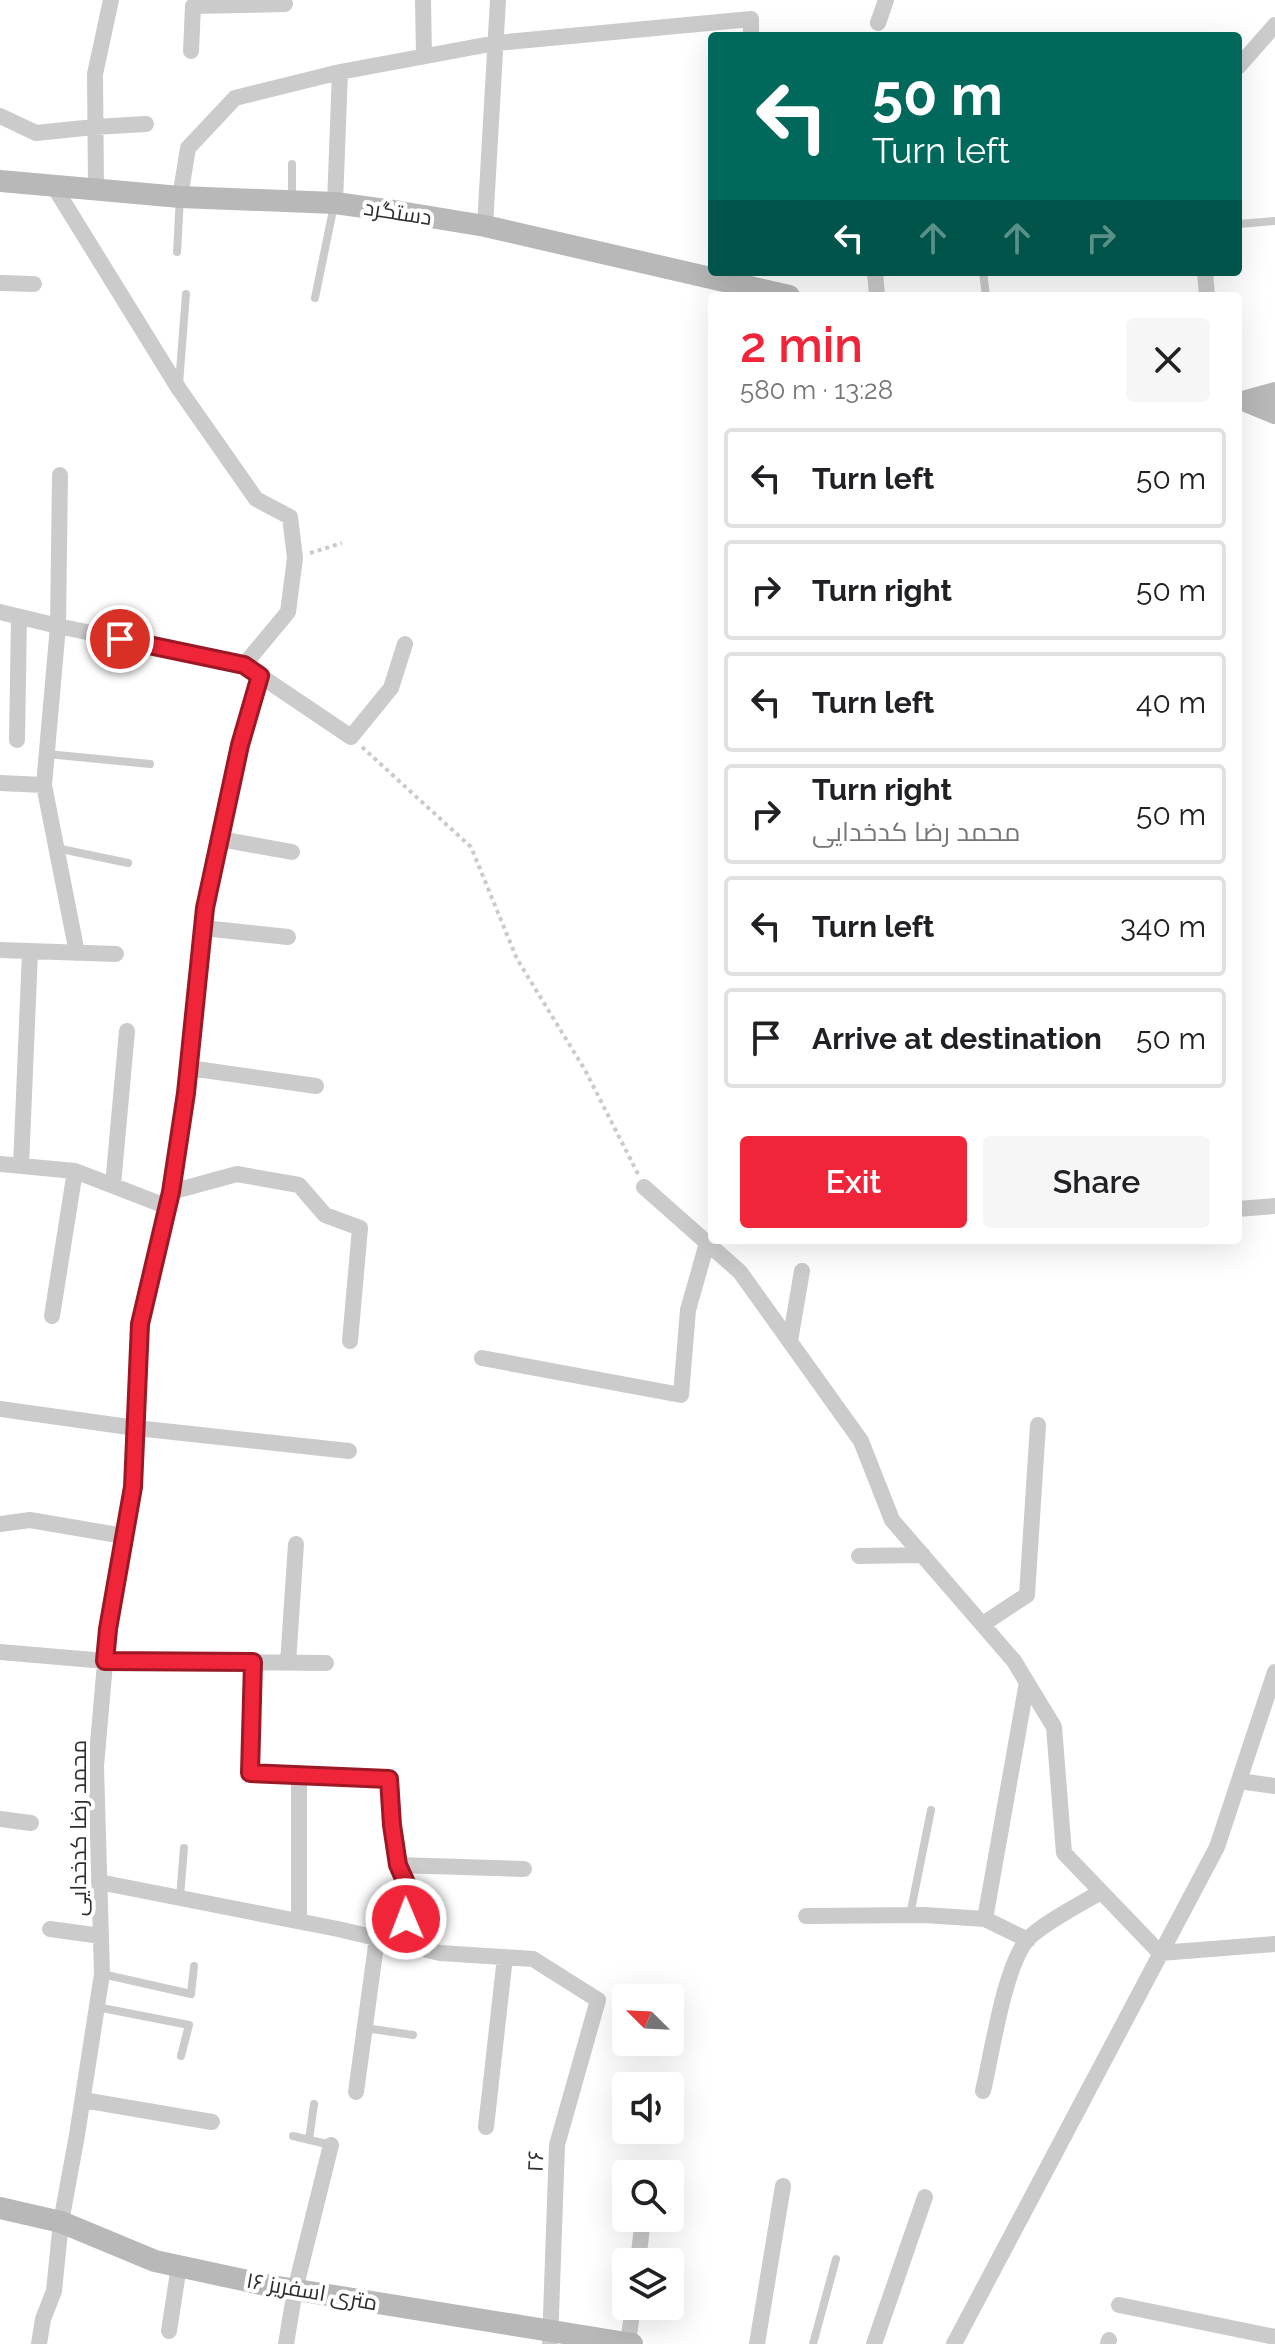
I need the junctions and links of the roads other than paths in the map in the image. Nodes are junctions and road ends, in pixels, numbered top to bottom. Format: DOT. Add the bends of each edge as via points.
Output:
graph roads {
  1 [pos="111,0"];
  2 [pos="284,0"];
  3 [pos="423,0"];
  4 [pos="498,0"];
  5 [pos="886,0"];
  6 [pos="878,23"];
  7 [pos="1275,25"];
  8 [pos="751,32"];
  9 [pos="496,43"];
  10 [pos="191,51"];
  11 [pos="424,56"];
  12 [pos="1242,62"];
  13 [pos="340,72"];
  14 [pos="0,116"];
  15 [pos="146,124"];
  16 [pos="94,127"];
  17 [pos="292,164"];
  18 [pos="0,181"];
  19 [pos="53,185"];
  20 [pos="96,189"];
  21 [pos="180,197"];
  22 [pos="292,200"];
  23 [pos="335,203"];
  24 [pos="1275,221"];
  25 [pos="1242,224"];
  26 [pos="485,226"];
  27 [pos="177,252"];
  28 [pos="708,271"];
  29 [pos="748,279"];
  30 [pos="0,283"];
  31 [pos="34,284"];
  32 [pos="779,292"];
  33 [pos="186,294"];
  34 [pos="315,298"];
  35 [pos="179,389"];
  36 [pos="1275,393"];
  37 [pos="1242,400"];
  38 [pos="1275,413"];
  39 [pos="60,475"];
  40 [pos="0,612"];
  41 [pos="19,617"];
  42 [pos="58,626"];
  43 [pos="405,644"];
  44 [pos="244,665"];
  45 [pos="260,676"];
  46 [pos="17,740"];
  47 [pos="47,754"];
  48 [pos="150,764"];
  49 [pos="0,783"];
  50 [pos="44,785"];
  51 [pos="220,839"];
  52 [pos="56,848"];
  53 [pos="292,852"];
  54 [pos="128,863"];
  55 [pos="203,928"];
  56 [pos="288,937"];
  57 [pos="0,950"];
  58 [pos="30,952"];
  59 [pos="77,953"];
  60 [pos="116,954"];
  61 [pos="127,1031"];
  62 [pos="189,1068"];
  63 [pos="316,1086"];
  64 [pos="0,1164"];
  65 [pos="21,1166"];
  66 [pos="75,1171"];
  67 [pos="113,1185"];
  68 [pos="644,1187"];
  69 [pos="169,1200"];
  70 [pos="1275,1206"];
  71 [pos="1242,1209"];
  72 [pos="707,1243"];
  73 [pos="708,1244"];
  74 [pos="802,1271"];
  75 [pos="52,1316"];
  76 [pos="350,1341"];
  77 [pos="790,1341"];
  78 [pos="482,1358"];
  79 [pos="0,1409"];
  80 [pos="1038,1425"];
  81 [pos="136,1428"];
  82 [pos="349,1451"];
  83 [pos="0,1524"];
  84 [pos="124,1536"];
  85 [pos="296,1544"];
  86 [pos="923,1555"];
  87 [pos="859,1556"];
  88 [pos="983,1624"];
  89 [pos="0,1652"];
  90 [pos="105,1661"];
  91 [pos="253,1662"];
  92 [pos="288,1663"];
  93 [pos="326,1663"];
  94 [pos="1275,1672"];
  95 [pos="1027,1682"];
  96 [pos="1271,1697"];
  97 [pos="299,1776"];
  98 [pos="1239,1781"];
  99 [pos="1275,1786"];
  100 [pos="931,1810"];
  101 [pos="0,1819"];
  102 [pos="31,1823"];
  103 [pos="184,1848"];
  104 [pos="398,1865"];
  105 [pos="524,1869"];
  106 [pos="99,1882"];
  107 [pos="1101,1892"];
  108 [pos="180,1897"];
  109 [pos="910,1915"];
  110 [pos="806,1916"];
  111 [pos="985,1919"];
  112 [pos="299,1921"];
  113 [pos="50,1929"];
  114 [pos="101,1936"];
  115 [pos="377,1938"];
  116 [pos="1028,1940"];
  117 [pos="401,1944"];
  118 [pos="1275,1944"];
  119 [pos="1160,1953"];
  120 [pos="505,1957"];
  121 [pos="194,1966"];
  122 [pos="102,1974"];
  123 [pos="97,2007"];
  124 [pos="365,2028"];
  125 [pos="413,2035"];
  126 [pos="181,2056"];
  127 [pos="983,2091"];
  128 [pos="356,2092"];
  129 [pos="83,2100"];
  130 [pos="314,2104"];
  131 [pos="212,2122"];
  132 [pos="486,2127"];
  133 [pos="293,2136"];
  134 [pos="309,2140"];
  135 [pos="331,2145"];
  136 [pos="783,2186"];
  137 [pos="925,2197"];
  138 [pos="0,2208"];
  139 [pos="61,2222"];
  140 [pos="836,2259"];
  141 [pos="179,2266"];
  142 [pos="295,2290"];
  143 [pos="1119,2305"];
  144 [pos="632,2320"];
  145 [pos="169,2331"];
  146 [pos="1275,2337"];
  147 [pos="551,2338"];
  148 [pos="39,2344"];
  149 [pos="286,2344"];
  150 [pos="630,2344"];
  151 [pos="757,2344"];
  152 [pos="813,2344"];
  153 [pos="874,2344"];
  154 [pos="954,2344"];
  1 -- 16 [label="street" via="95,74"];
  2 -- 10 [label="street" via="285,4 193,6"];
  3 -- 11 [label="street"];
  4 -- 9 [label="street"];
  5 -- 6 [label="street"];
  7 -- 12 [label="street"];
  8 -- 9 [label="street" via="751,19"];
  9 -- 11 [label="street"];
  9 -- 26 [label="street"];
  11 -- 13 [label="street"];
  13 -- 21 [label="street" via="235,98 188,148"];
  13 -- 23 [label="street"];
  14 -- 16 [label="street" via="36,133"];
  15 -- 16 [label="street"];
  16 -- 20 [label="street"];
  17 -- 22 [label="lane"];
  18 -- 19 [label="main road, دستگرد"];
  19 -- 20 [label="main road, دستگرد"];
  19 -- 35 [label="street"];
  20 -- 21 [label="main road, دستگرد"];
  21 -- 22 [label="main road, دستگرد"];
  21 -- 27 [label="lane"];
  22 -- 23 [label="main road, دستگرد"];
  23 -- 26 [label="main road, دستگرد"];
  23 -- 34 [label="lane"];
  24 -- 25 [label="lane"];
  26 -- 28 [label="main road, دستگرد"];
  29 -- 32 [label="main road, دستگرد"];
  30 -- 31 [label="street"];
  33 -- 35 [label="lane"];
  35 -- 44 [label="street" via="256,499 290,517 295,558 288,612"];
  36 -- 37 [label="main road"];
  37 -- 38 [label="main road"];
  39 -- 42 [label="street"];
  40 -- 41 [label="street"];
  41 -- 42 [label="street"];
  41 -- 46 [label="street"];
  42 -- 44 [label="street"];
  42 -- 47 [label="street"];
  43 -- 45 [label="street" via="391,688 351,737"];
  44 -- 45 [label="street"];
  45 -- 51 [label="street, محمد رضا کدخدایی"];
  47 -- 48 [label="lane"];
  47 -- 50 [label="street"];
  49 -- 50 [label="street"];
  50 -- 52 [label="street"];
  51 -- 53 [label="street"];
  51 -- 55 [label="street, محمد رضا کدخدایی"];
  52 -- 54 [label="lane"];
  52 -- 59 [label="street"];
  55 -- 56 [label="street"];
  55 -- 62 [label="street, محمد رضا کدخدایی"];
  57 -- 58 [label="street"];
  58 -- 59 [label="street"];
  58 -- 65 [label="street"];
  59 -- 60 [label="street"];
  61 -- 67 [label="street"];
  62 -- 63 [label="street"];
  62 -- 69 [label="street, محمد رضا کدخدایی"];
  64 -- 65 [label="street"];
  65 -- 66 [label="street"];
  66 -- 67 [label="street"];
  66 -- 75 [label="street"];
  67 -- 69 [label="street"];
  68 -- 72 [label="street"];
  69 -- 76 [label="street" via="237,1174 299,1185 325,1215 360,1228"];
  69 -- 81 [label="street, محمد رضا کدخدایی" via="140,1324"];
  70 -- 71 [label="street"];
  72 -- 78 [label="street" via="688,1310 681,1395"];
  73 -- 77 [label="street" via="740,1272"];
  74 -- 77 [label="street"];
  77 -- 86 [label="street" via="861,1441 892,1520"];
  79 -- 81 [label="street"];
  80 -- 88 [label="street" via="1027,1595"];
  81 -- 82 [label="street"];
  81 -- 84 [label="street, محمد رضا کدخدایی"];
  83 -- 84 [label="street" via="30,1520"];
  84 -- 90 [label="street, محمد رضا کدخدایی"];
  85 -- 92 [label="street"];
  86 -- 87 [label="street"];
  86 -- 88 [label="street"];
  88 -- 95 [label="street"];
  89 -- 90 [label="street"];
  90 -- 91 [label="street"];
  90 -- 106 [label="street, محمد رضا کدخدایی" via="96,1766"];
  91 -- 92 [label="street"];
  91 -- 97 [label="street" via="250,1773"];
  92 -- 93 [label="street"];
  94 -- 96 [label="street"];
  95 -- 107 [label="street" via="1054,1727 1064,1853"];
  95 -- 111 [label="street"];
  96 -- 98 [label="street"];
  97 -- 104 [label="street" via="389,1779"];
  97 -- 112 [label="street"];
  98 -- 99 [label="street"];
  98 -- 119 [label="street" via="1217,1847"];
  100 -- 109 [label="lane"];
  101 -- 102 [label="street"];
  103 -- 108 [label="lane"];
  104 -- 105 [label="street"];
  104 -- 117 [label="street" via="411,1894"];
  106 -- 108 [label="street"];
  106 -- 114 [label="street, محمد رضا کدخدایی"];
  107 -- 116 [label="street"];
  107 -- 119 [label="street"];
  108 -- 112 [label="street"];
  109 -- 110 [label="street"];
  109 -- 111 [label="street"];
  111 -- 116 [label="street"];
  112 -- 115 [label="street"];
  113 -- 114 [label="street"];
  114 -- 122 [label="street, محمد رضا کدخدایی"];
  115 -- 117 [label="street"];
  115 -- 124 [label="street"];
  116 -- 127 [label="street" via="1011,1970"];
  117 -- 120 [label="street" via="440,1953"];
  118 -- 119 [label="street"];
  119 -- 154 [label="street"];
  120 -- 132 [label="street"];
  120 -- 147 [label="street, ۲۶" via="533,1959 598,2000 557,2145"];
  121 -- 122 [label="lane" via="191,1994"];
  122 -- 123 [label="street, محمد رضا کدخدایی"];
  123 -- 126 [label="lane" via="189,2025"];
  123 -- 129 [label="street, محمد رضا کدخدایی"];
  124 -- 125 [label="lane"];
  124 -- 128 [label="street"];
  129 -- 131 [label="street"];
  129 -- 139 [label="street, محمد رضا کدخدایی"];
  130 -- 134 [label="lane"];
  133 -- 134 [label="lane"];
  134 -- 135 [label="lane"];
  135 -- 142 [label="street"];
  136 -- 151 [label="street"];
  137 -- 153 [label="street"];
  138 -- 139 [label="main road, ۱۶ متری اسفریز"];
  139 -- 141 [label="main road, ۱۶ متری اسفریز"];
  139 -- 148 [label="street, محمد رضا کدخدایی" via="54,2291"];
  140 -- 152 [label="lane"];
  141 -- 142 [label="main road, ۱۶ متری اسفریز"];
  141 -- 145 [label="street"];
  142 -- 147 [label="main road, ۱۶ متری اسفریز"];
  142 -- 149 [label="street"];
  143 -- 146 [label="street"];
  144 -- 150 [label="street"];
  147 -- 150 [label="main road, ۱۶ متری اسفریز"];
}
